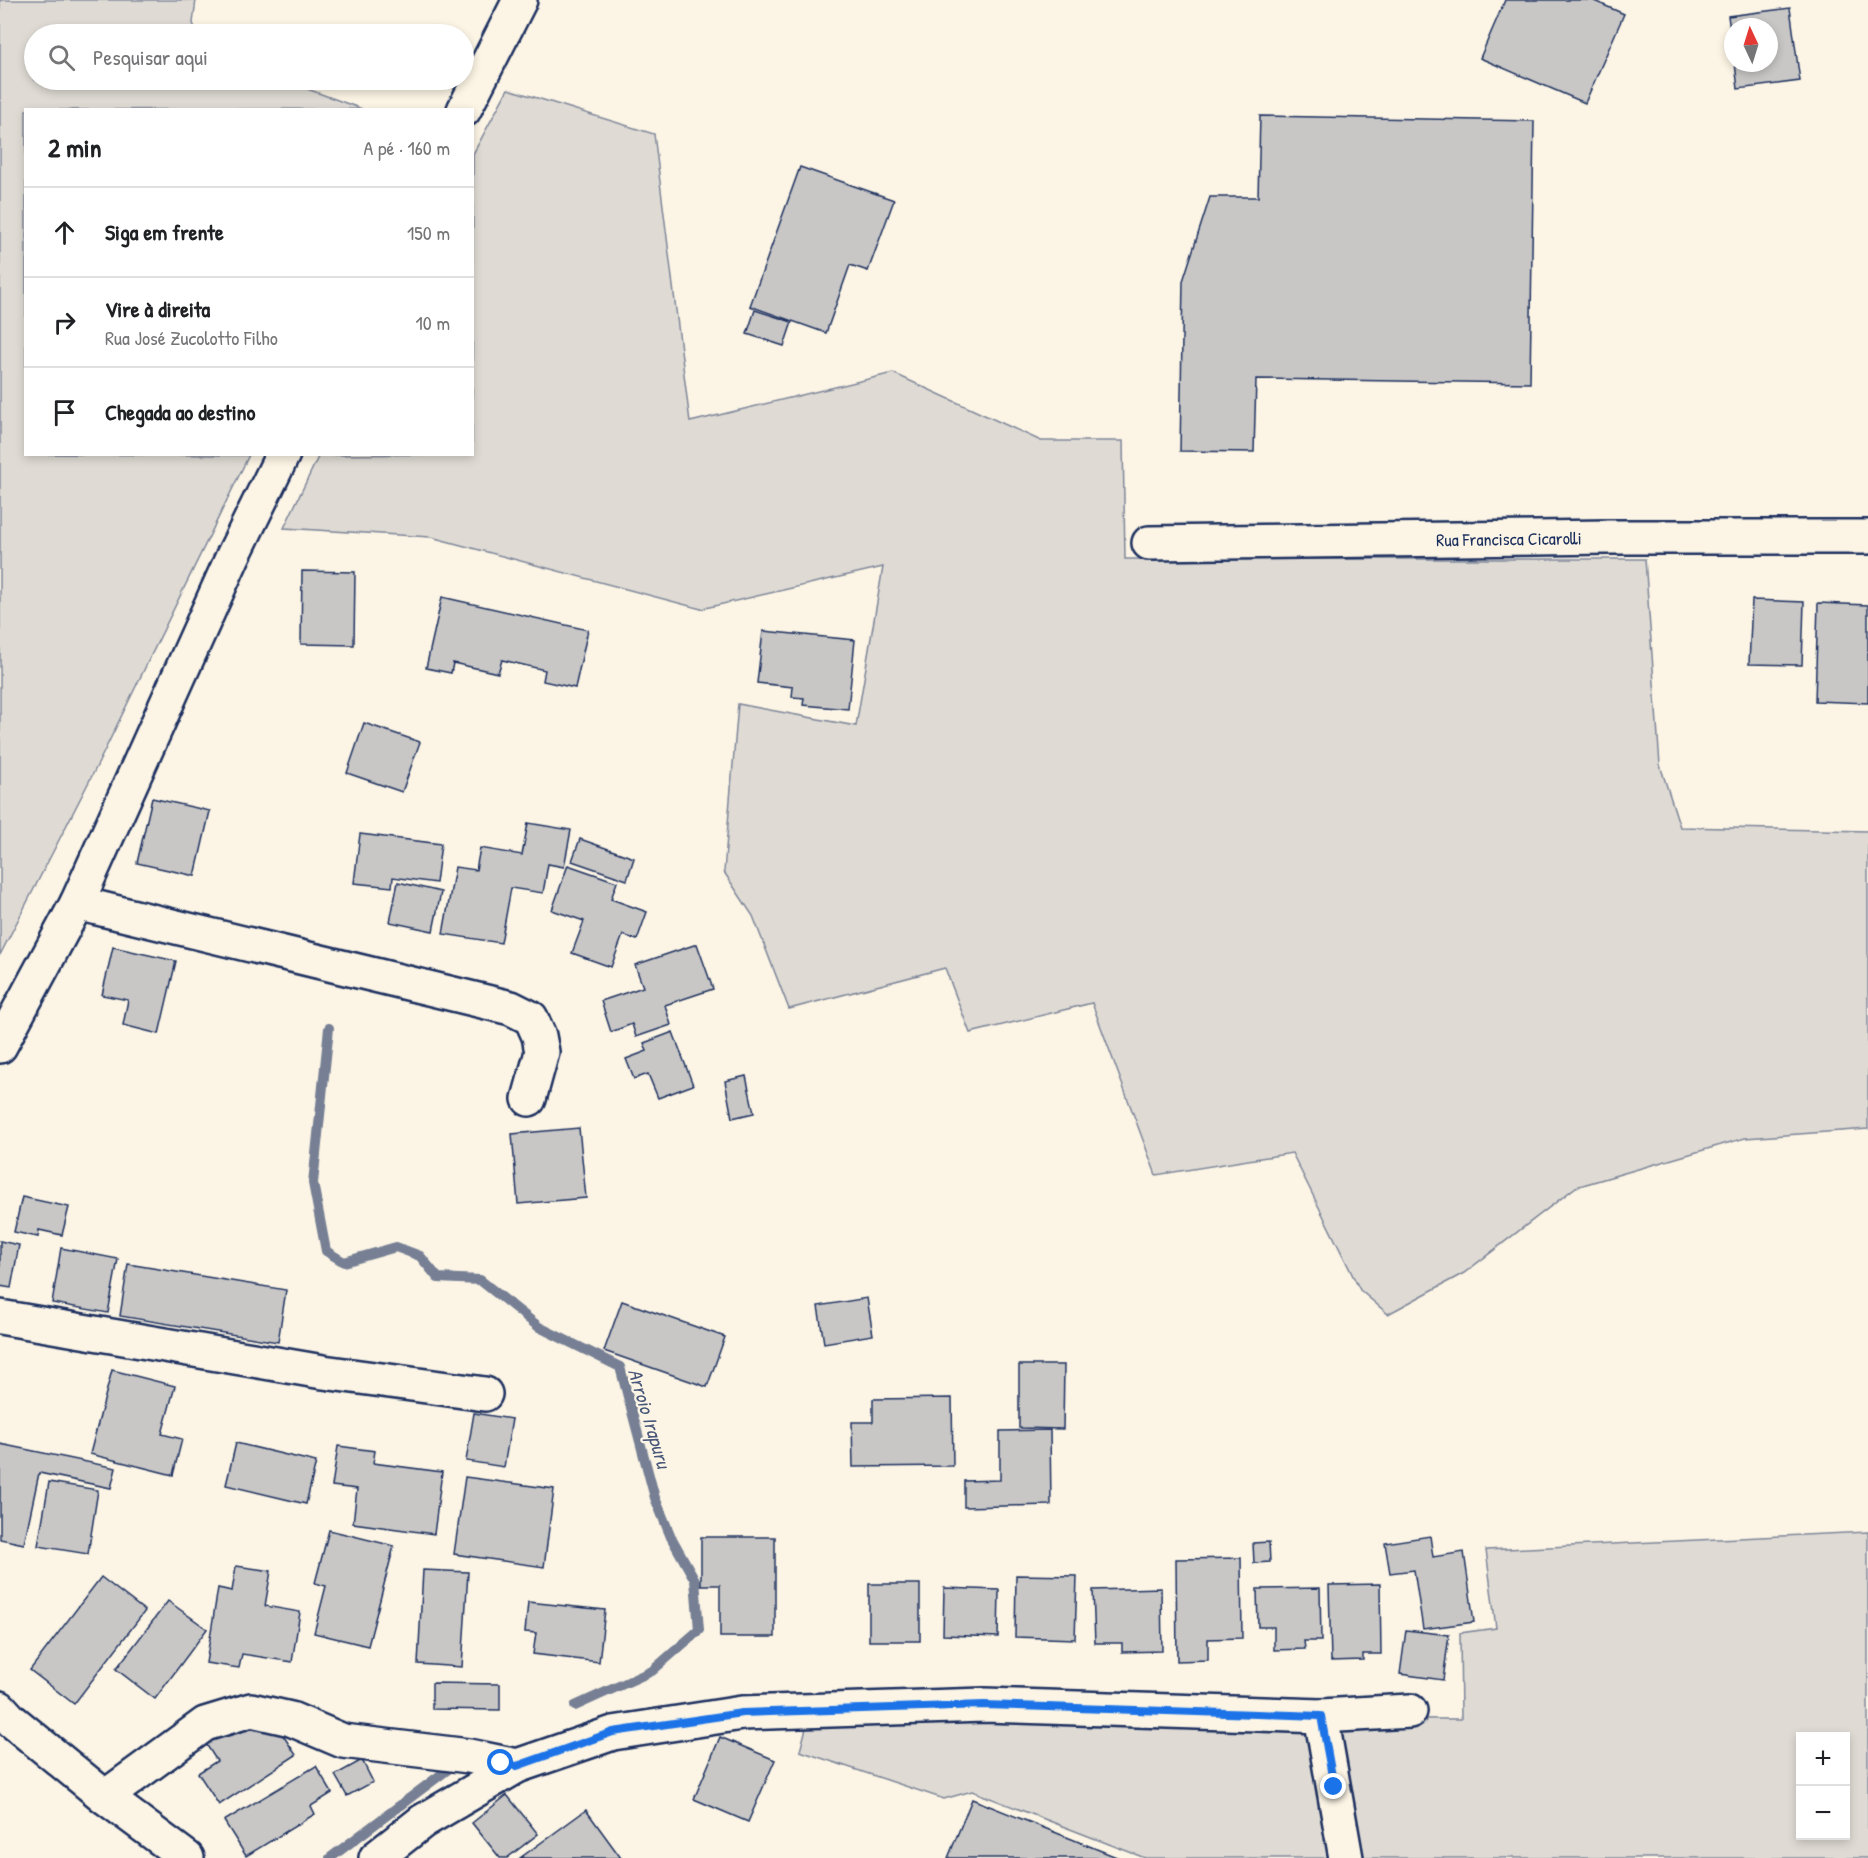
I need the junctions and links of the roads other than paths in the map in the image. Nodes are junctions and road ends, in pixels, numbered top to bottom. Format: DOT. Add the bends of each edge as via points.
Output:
graph roads {
  1 [pos="520,0"];
  2 [pos="465,108"];
  3 [pos="282,456"];
  4 [pos="1868,537"];
  5 [pos="1149,543"];
  6 [pos="77,903"];
  7 [pos="0,1046"];
  8 [pos="529,1099"];
  9 [pos="0,1317"];
  10 [pos="485,1394"];
  11 [pos="0,1708"];
  12 [pos="1410,1711"];
  13 [pos="1321,1716"];
  14 [pos="517,1766"];
  15 [pos="105,1797"];
  16 [pos="187,1858"];
  17 [pos="376,1858"];
  18 [pos="1346,1858"];
  1 -- 2 [label="street"];
  3 -- 6 [label="street"];
  4 -- 5 [label="street, Rua Francisca Cicarolli"];
  6 -- 7 [label="street"];
  6 -- 8 [label="street" via="511,1008 531,1018 539,1036 542,1052"];
  9 -- 10 [label="street" via="312,1370"];
  11 -- 15 [label="street"];
  12 -- 13 [label="street"];
  13 -- 14 [label="street" via="984,1705 742,1713 613,1732"];
  13 -- 18 [label="street"];
  14 -- 15 [label="street" via="470,1756 343,1741 291,1719 251,1710 205,1724"];
  14 -- 17 [label="street" via="423,1821"];
  15 -- 16 [label="street"];
}
